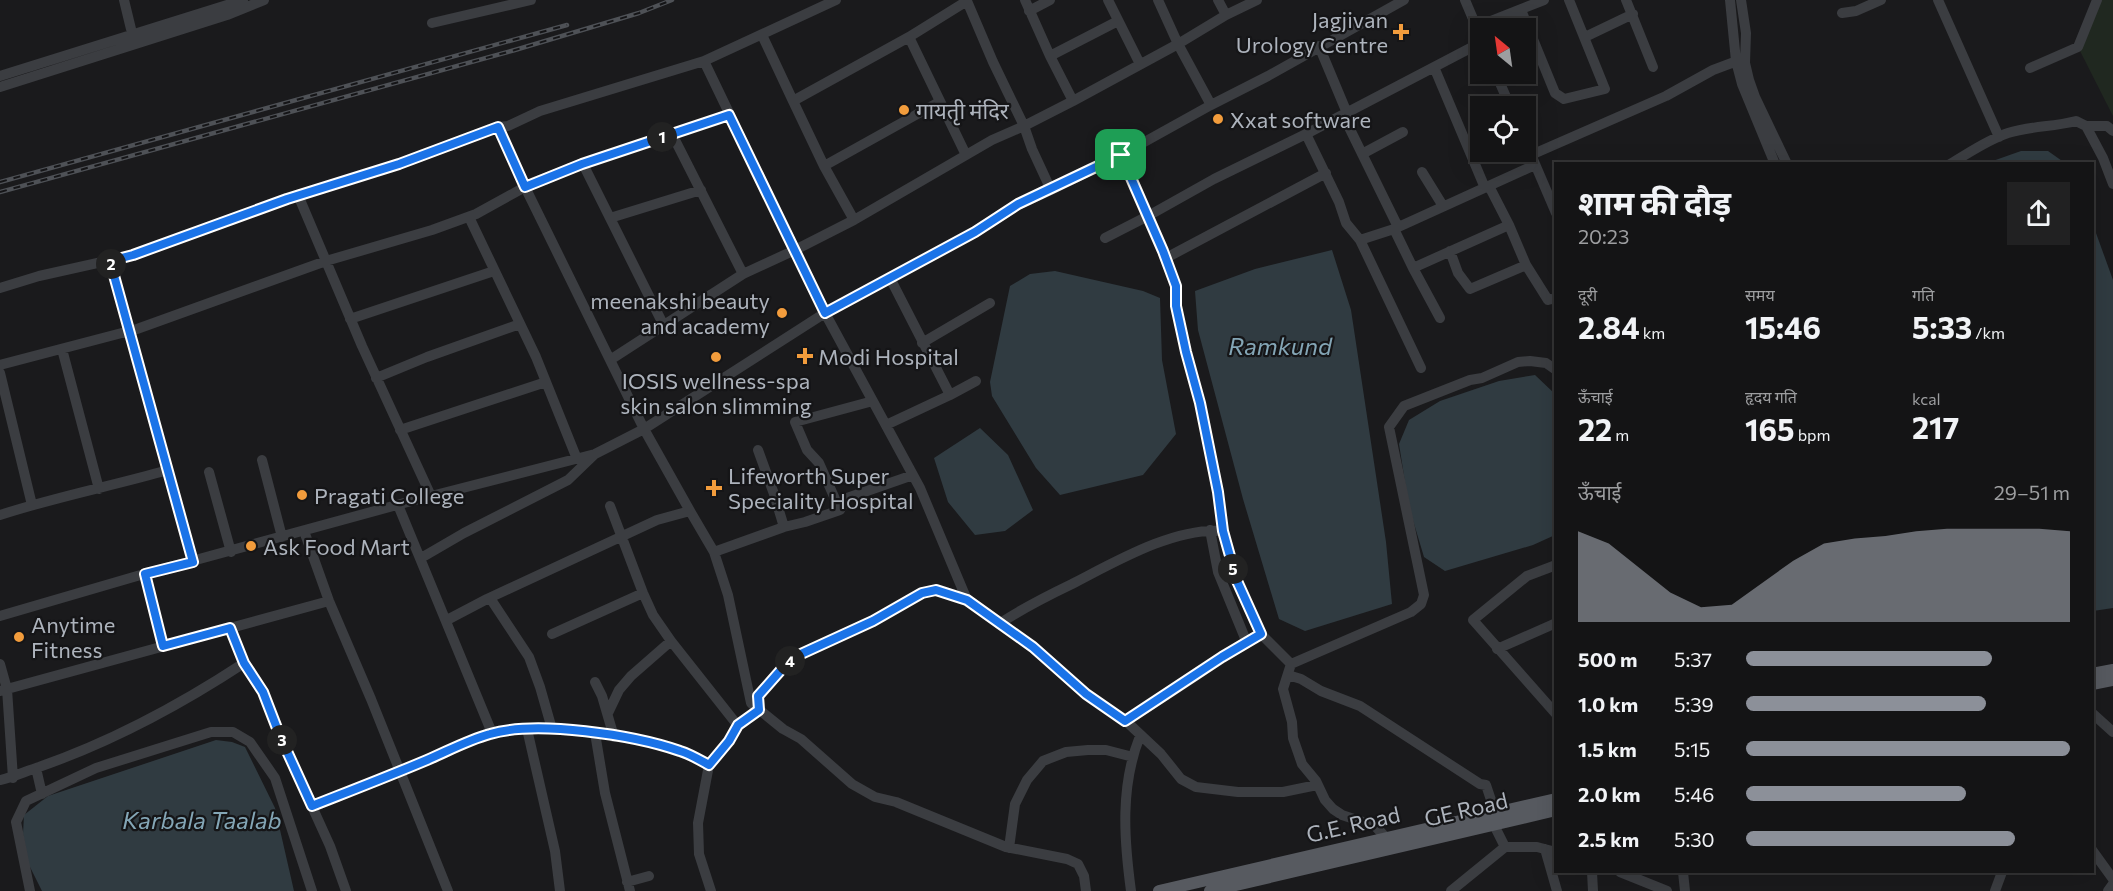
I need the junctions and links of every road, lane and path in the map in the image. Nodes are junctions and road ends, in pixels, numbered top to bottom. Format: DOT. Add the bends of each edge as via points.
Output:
graph roads {
  1 [pos="124,0"];
  2 [pos="243,0"];
  3 [pos="264,0"];
  4 [pos="531,0"];
  5 [pos="836,0"];
  6 [pos="968,0"];
  7 [pos="1025,0"];
  8 [pos="1050,0"];
  9 [pos="1108,0"];
  10 [pos="1158,0"];
  11 [pos="1218,0"];
  12 [pos="1257,0"];
  13 [pos="1465,0"];
  14 [pos="1544,0"];
  15 [pos="1569,0"];
  16 [pos="1626,0"];
  17 [pos="1730,0"];
  18 [pos="1741,0"];
  19 [pos="1881,0"];
  20 [pos="1938,0"];
  21 [pos="2097,0"];
  22 [pos="1400,1"];
  23 [pos="229,3"];
  24 [pos="1521,10"];
  25 [pos="1029,11"];
  26 [pos="1842,13"];
  27 [pos="1633,14"];
  28 [pos="1226,15"];
  29 [pos="1472,18"];
  30 [pos="1505,18"];
  31 [pos="1119,21"];
  32 [pos="432,23"];
  33 [pos="131,29"];
  34 [pos="762,35"];
  35 [pos="909,37"];
  36 [pos="1585,37"];
  37 [pos="1178,44"];
  38 [pos="1319,46"];
  39 [pos="1470,48"];
  40 [pos="1050,56"];
  41 [pos="1741,60"];
  42 [pos="704,61"];
  43 [pos="1140,64"];
  44 [pos="1434,67"];
  45 [pos="1653,67"];
  46 [pos="2030,68"];
  47 [pos="0,76"];
  48 [pos="0,87"];
  49 [pos="793,100"];
  50 [pos="1073,101"];
  51 [pos="939,102"];
  52 [pos="1211,105"];
  53 [pos="1345,114"];
  54 [pos="729,115"];
  55 [pos="1024,126"];
  56 [pos="2086,126"];
  57 [pos="498,127"];
  58 [pos="2113,131"];
  59 [pos="1403,132"];
  60 [pos="672,134"];
  61 [pos="1306,134"];
  62 [pos="1999,137"];
  63 [pos="1362,154"];
  64 [pos="966,155"];
  65 [pos="1121,155"];
  66 [pos="1536,159"];
  67 [pos="1530,162"];
  68 [pos="1534,162"];
  69 [pos="1774,162"];
  70 [pos="1786,162"];
  71 [pos="1954,162"];
  72 [pos="582,164"];
  73 [pos="824,166"];
  74 [pos="1422,172"];
  75 [pos="1326,173"];
  76 [pos="2113,184"];
  77 [pos="525,187"];
  78 [pos="1487,187"];
  79 [pos="701,190"];
  80 [pos="1051,190"];
  81 [pos="298,195"];
  82 [pos="1443,206"];
  83 [pos="1554,208"];
  84 [pos="1148,216"];
  85 [pos="469,217"];
  86 [pos="610,218"];
  87 [pos="854,220"];
  88 [pos="1509,225"];
  89 [pos="1396,229"];
  90 [pos="1105,238"];
  91 [pos="1360,240"];
  92 [pos="795,250"];
  93 [pos="1450,251"];
  94 [pos="1166,258"];
  95 [pos="110,261"];
  96 [pos="326,261"];
  97 [pos="1526,265"];
  98 [pos="1413,268"];
  99 [pos="494,271"];
  100 [pos="743,274"];
  101 [pos="890,278"];
  102 [pos="0,288"];
  103 [pos="1554,298"];
  104 [pos="990,303"];
  105 [pos="825,313"];
  106 [pos="1440,318"];
  107 [pos="350,319"];
  108 [pos="520,324"];
  109 [pos="663,324"];
  110 [pos="131,330"];
  111 [pos="922,343"];
  112 [pos="62,349"];
  113 [pos="610,360"];
  114 [pos="0,365"];
  115 [pos="1421,368"];
  116 [pos="1554,369"];
  117 [pos="0,373"];
  118 [pos="376,378"];
  119 [pos="976,381"];
  120 [pos="546,382"];
  121 [pos="950,395"];
  122 [pos="873,401"];
  123 [pos="886,425"];
  124 [pos="644,429"];
  125 [pos="400,430"];
  126 [pos="758,450"];
  127 [pos="595,454"];
  128 [pos="577,459"];
  129 [pos="262,460"];
  130 [pos="168,470"];
  131 [pos="209,472"];
  132 [pos="913,475"];
  133 [pos="99,489"];
  134 [pos="431,496"];
  135 [pos="32,505"];
  136 [pos="398,505"];
  137 [pos="610,506"];
  138 [pos="840,510"];
  139 [pos="690,512"];
  140 [pos="0,515"];
  141 [pos="784,527"];
  142 [pos="1210,530"];
  143 [pos="304,531"];
  144 [pos="1223,531"];
  145 [pos="622,536"];
  146 [pos="282,537"];
  147 [pos="231,552"];
  148 [pos="714,552"];
  149 [pos="421,558"];
  150 [pos="193,562"];
  151 [pos="1554,566"];
  152 [pos="145,574"];
  153 [pos="643,593"];
  154 [pos="490,597"];
  155 [pos="967,600"];
  156 [pos="329,601"];
  157 [pos="0,616"];
  158 [pos="447,620"];
  159 [pos="999,624"];
  160 [pos="1554,624"];
  161 [pos="230,628"];
  162 [pos="552,634"];
  163 [pos="1261,634"];
  164 [pos="671,641"];
  165 [pos="1247,643"];
  166 [pos="163,646"];
  167 [pos="1497,649"];
  168 [pos="244,663"];
  169 [pos="0,664"];
  170 [pos="1289,669"];
  171 [pos="2113,670"];
  172 [pos="2094,674"];
  173 [pos="2113,680"];
  174 [pos="595,682"];
  175 [pos="2094,684"];
  176 [pos="4,690"];
  177 [pos="756,701"];
  178 [pos="1554,712"];
  179 [pos="608,713"];
  180 [pos="2094,715"];
  181 [pos="1125,721"];
  182 [pos="735,722"];
  183 [pos="527,729"];
  184 [pos="552,729"];
  185 [pos="2113,732"];
  186 [pos="492,733"];
  187 [pos="595,733"];
  188 [pos="1140,736"];
  189 [pos="614,737"];
  190 [pos="1133,757"];
  191 [pos="709,765"];
  192 [pos="36,768"];
  193 [pos="399,771"];
  194 [pos="13,778"];
  195 [pos="0,780"];
  196 [pos="1317,785"];
  197 [pos="42,794"];
  198 [pos="1554,800"];
  199 [pos="312,806"];
  200 [pos="1554,810"];
  201 [pos="1493,819"];
  202 [pos="1391,843"];
  203 [pos="1505,847"];
  204 [pos="1009,848"];
  205 [pos="1550,851"];
  206 [pos="2094,853"];
  207 [pos="1592,873"];
  208 [pos="1623,873"];
  209 [pos="1683,873"];
  210 [pos="2002,873"];
  211 [pos="650,876"];
  212 [pos="1640,879"];
  213 [pos="2113,879"];
  214 [pos="2113,884"];
  215 [pos="628,886"];
  216 [pos="1166,890"];
  217 [pos="30,891"];
  218 [pos="312,891"];
  219 [pos="346,891"];
  220 [pos="448,891"];
  221 [pos="560,891"];
  222 [pos="711,891"];
  223 [pos="1086,891"];
  224 [pos="1131,891"];
  225 [pos="1210,891"];
  226 [pos="1451,891"];
  227 [pos="1557,891"];
  228 [pos="1593,891"];
  229 [pos="1643,891"];
  230 [pos="1667,891"];
  231 [pos="1685,891"];
  232 [pos="1995,891"];
  233 [pos="2108,891"];
  1 -- 33 [label="street"];
  2 -- 23 [label="street"];
  3 -- 48 [label="street"];
  4 -- 32 [label="street"];
  5 -- 34 [label="street"];
  6 -- 35 [label="street"];
  6 -- 55 [label="street"];
  7 -- 25 [label="street"];
  8 -- 25 [label="street"];
  9 -- 31 [label="street"];
  10 -- 37 [label="street"];
  11 -- 28 [label="street"];
  12 -- 28 [label="street"];
  13 -- 29 [label="street"];
  14 -- 24 [label="street"];
  15 -- 36 [label="street"];
  16 -- 27 [label="street"];
  17 -- 41 [label="street"];
  18 -- 41 [label="street" via="1746,33"];
  19 -- 26 [label="street"];
  20 -- 62 [label="street"];
  21 -- 46 [label="street" via="2078,47"];
  22 -- 38 [label="street"];
  23 -- 47 [label="street"];
  24 -- 30 [label="street"];
  24 -- 36 [label="street" via="1555,93 1564,99 1605,89"];
  25 -- 40 [label="street"];
  27 -- 36 [label="street"];
  27 -- 45 [label="street"];
  28 -- 37 [label="street"];
  31 -- 40 [label="street"];
  31 -- 43 [label="street"];
  34 -- 42 [label="street"];
  34 -- 49 [label="street"];
  35 -- 49 [label="street"];
  35 -- 51 [label="street"];
  37 -- 43 [label="street"];
  37 -- 52 [label="street"];
  38 -- 52 [label="street"];
  38 -- 53 [label="street"];
  39 -- 44 [label="street"];
  40 -- 50 [label="street"];
  41 -- 66 [label="street" via="1713,70"];
  41 -- 69 [label="street" via="1742,84"];
  41 -- 70 [label="street"];
  42 -- 54 [label="street"];
  42 -- 57 [label="street"];
  43 -- 50 [label="street"];
  44 -- 53 [label="street"];
  44 -- 78 [label="street"];
  49 -- 73 [label="street"];
  50 -- 55 [label="street"];
  51 -- 64 [label="street"];
  51 -- 73 [label="street"];
  52 -- 65 [label="street"];
  53 -- 61 [label="street"];
  53 -- 63 [label="street"];
  54 -- 60 [label="street"];
  54 -- 92 [label="street"];
  55 -- 64 [label="street"];
  55 -- 80 [label="street"];
  56 -- 58 [label="street" via="2107,126"];
  56 -- 62 [label="street" via="2076,121 2032,127"];
  56 -- 76 [label="street"];
  57 -- 77 [label="street"];
  57 -- 81 [label="street" via="399,164"];
  59 -- 63 [label="street"];
  60 -- 72 [label="street"];
  60 -- 79 [label="street"];
  61 -- 75 [label="street"];
  61 -- 84 [label="street"];
  62 -- 71 [label="street"];
  63 -- 89 [label="street"];
  64 -- 87 [label="street"];
  65 -- 80 [label="street"];
  65 -- 84 [label="street"];
  67 -- 78 [label="street"];
  68 -- 83 [label="street"];
  72 -- 77 [label="street"];
  72 -- 86 [label="street"];
  73 -- 87 [label="street"];
  74 -- 82 [label="street"];
  75 -- 91 [label="street" via="1346,223"];
  75 -- 94 [label="street"];
  77 -- 85 [label="street"];
  77 -- 113 [label="street"];
  78 -- 82 [label="street"];
  78 -- 88 [label="street"];
  79 -- 86 [label="street"];
  79 -- 100 [label="street"];
  80 -- 101 [label="street" via="1018,204"];
  81 -- 95 [label="street"];
  81 -- 96 [label="street"];
  82 -- 89 [label="street"];
  84 -- 90 [label="street"];
  84 -- 94 [label="street"];
  85 -- 96 [label="street"];
  85 -- 99 [label="street"];
  86 -- 109 [label="street"];
  87 -- 92 [label="street"];
  88 -- 93 [label="street"];
  88 -- 97 [label="street"];
  89 -- 91 [label="street"];
  89 -- 98 [label="street"];
  91 -- 115 [label="street"];
  92 -- 100 [label="street"];
  92 -- 105 [label="street"];
  93 -- 97 [label="street" via="1458,273 1470,289"];
  93 -- 98 [label="street"];
  94 -- 144 [label="street" via="1176,286 1176,306 1200,403"];
  95 -- 102 [label="street"];
  95 -- 110 [label="street"];
  96 -- 107 [label="street"];
  96 -- 110 [label="street"];
  97 -- 103 [label="street" via="1548,300"];
  98 -- 106 [label="street"];
  99 -- 107 [label="street"];
  99 -- 108 [label="street"];
  100 -- 109 [label="street"];
  101 -- 105 [label="street"];
  101 -- 111 [label="street"];
  104 -- 111 [label="street"];
  105 -- 122 [label="street"];
  105 -- 124 [label="street"];
  107 -- 118 [label="street"];
  108 -- 118 [label="street"];
  108 -- 120 [label="street"];
  109 -- 113 [label="street"];
  110 -- 112 [label="street"];
  110 -- 130 [label="street"];
  111 -- 121 [label="street"];
  112 -- 114 [label="street"];
  112 -- 133 [label="street"];
  113 -- 124 [label="street"];
  116 -- 170 [label="street" via="1546,363 1518,362 1404,406 1389,427 1424,595 1421,604"];
  117 -- 135 [label="street"];
  118 -- 125 [label="street"];
  119 -- 121 [label="street"];
  120 -- 125 [label="street"];
  120 -- 128 [label="street"];
  121 -- 123 [label="street"];
  122 -- 123 [label="street"];
  122 -- 138 [label="street" via="795,422"];
  123 -- 132 [label="street"];
  124 -- 127 [label="street"];
  124 -- 139 [label="street"];
  125 -- 134 [label="street"];
  126 -- 141 [label="street"];
  127 -- 128 [label="street"];
  127 -- 149 [label="street" via="568,480"];
  128 -- 134 [label="street"];
  129 -- 146 [label="street"];
  130 -- 133 [label="street"];
  130 -- 150 [label="street"];
  131 -- 147 [label="street"];
  132 -- 138 [label="street" via="847,498"];
  132 -- 155 [label="street"];
  133 -- 135 [label="street"];
  134 -- 136 [label="street"];
  135 -- 140 [label="street"];
  136 -- 143 [label="street"];
  136 -- 149 [label="street"];
  137 -- 145 [label="street"];
  138 -- 141 [label="street"];
  139 -- 145 [label="street" via="657,520"];
  139 -- 148 [label="street"];
  141 -- 148 [label="street"];
  142 -- 144 [label="street"];
  142 -- 159 [label="street" via="1131,554 1024,606"];
  142 -- 165 [label="street" via="1218,572"];
  143 -- 146 [label="street"];
  143 -- 156 [label="street"];
  144 -- 163 [label="street" via="1237,581"];
  145 -- 153 [label="street"];
  145 -- 154 [label="street"];
  146 -- 147 [label="street"];
  147 -- 150 [label="street"];
  148 -- 177 [label="street"];
  149 -- 158 [label="street"];
  150 -- 152 [label="street"];
  151 -- 167 [label="street" via="1527,576 1473,620"];
  152 -- 157 [label="street"];
  152 -- 166 [label="street"];
  153 -- 162 [label="street"];
  153 -- 164 [label="street"];
  154 -- 158 [label="street"];
  154 -- 184 [label="street" via="529,657"];
  155 -- 159 [label="street"];
  155 -- 177 [label="street" via="936,590 922,593 788,662"];
  156 -- 161 [label="street"];
  156 -- 193 [label="street"];
  158 -- 186 [label="street"];
  159 -- 181 [label="street"];
  160 -- 167 [label="street"];
  161 -- 166 [label="street"];
  161 -- 168 [label="street"];
  163 -- 165 [label="street"];
  163 -- 170 [label="street"];
  164 -- 179 [label="street" via="631,676"];
  164 -- 182 [label="street"];
  165 -- 181 [label="street"];
  166 -- 176 [label="street"];
  167 -- 178 [label="street"];
  168 -- 192 [label="street" via="122,733"];
  168 -- 199 [label="street" via="263,692"];
  169 -- 176 [label="street"];
  170 -- 196 [label="street" via="1283,689 1293,738 1302,764"];
  170 -- 201 [label="street" via="1321,691 1386,721 1480,784 1486,784"];
  171 -- 172 [label="main road"];
  173 -- 175 [label="main road"];
  174 -- 179 [label="street"];
  176 -- 194 [label="street"];
  177 -- 191 [label="street"];
  177 -- 204 [label="street" via="783,729 801,739 852,784 875,797"];
  179 -- 189 [label="street"];
  180 -- 185 [label="street"];
  181 -- 188 [label="street"];
  183 -- 184 [label="street"];
  183 -- 186 [label="street"];
  183 -- 221 [label="street" via="555,851"];
  184 -- 187 [label="street"];
  186 -- 193 [label="street"];
  187 -- 189 [label="street"];
  187 -- 215 [label="street"];
  188 -- 190 [label="street"];
  188 -- 196 [label="street" via="1181,779 1196,787 1283,792"];
  189 -- 191 [label="street" via="682,751"];
  190 -- 204 [label="street" via="1088,750 1066,752 1043,761 1027,780 1015,804"];
  190 -- 224 [label="street" via="1124,802"];
  191 -- 222 [label="street" via="699,823 699,854"];
  192 -- 194 [label="street"];
  192 -- 197 [label="street"];
  193 -- 199 [label="street"];
  193 -- 220 [label="street"];
  194 -- 195 [label="street"];
  196 -- 202 [label="street" via="1333,809 1375,826"];
  197 -- 217 [label="street" via="26,801 16,822"];
  197 -- 218 [label="street" via="96,768 212,732 233,732 250,742 275,778"];
  198 -- 201 [label="main road"];
  199 -- 219 [label="street"];
  200 -- 201 [label="main road, GE Road"];
  201 -- 202 [label="main road, GE Road"];
  201 -- 203 [label="street"];
  202 -- 216 [label="main road, G.E. Road"];
  202 -- 225 [label="main road, GE Road"];
  203 -- 205 [label="street"];
  203 -- 226 [label="street"];
  204 -- 223 [label="street" via="1078,864"];
  205 -- 227 [label="street"];
  206 -- 213 [label="street"];
  207 -- 228 [label="street"];
  208 -- 212 [label="street"];
  209 -- 231 [label="street"];
  210 -- 232 [label="street"];
  211 -- 215 [label="street"];
  212 -- 229 [label="street"];
  212 -- 230 [label="street"];
  214 -- 233 [label="street"];
}
